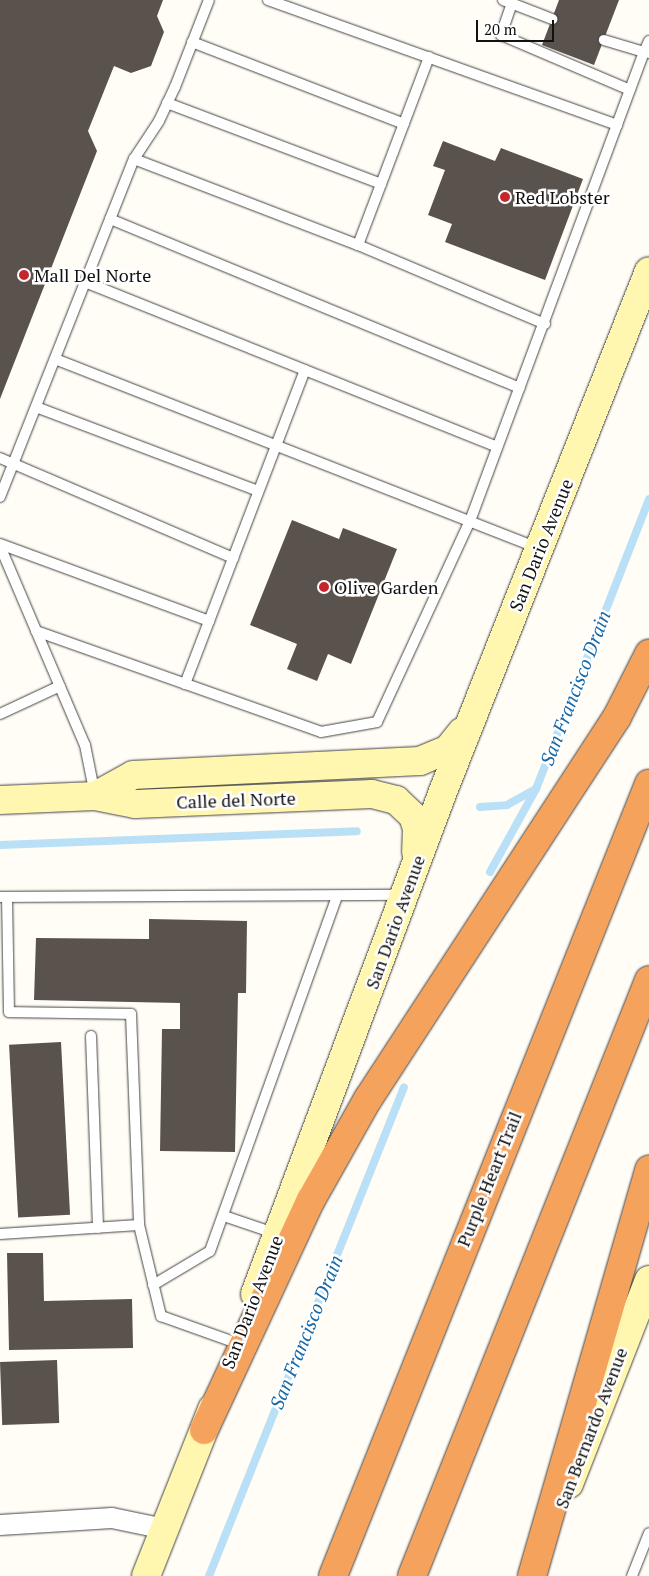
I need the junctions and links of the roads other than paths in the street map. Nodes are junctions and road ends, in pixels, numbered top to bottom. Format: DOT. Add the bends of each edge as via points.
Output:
graph roads {
  1 [pos="209,0"];
  2 [pos="268,0"];
  3 [pos="507,2"];
  4 [pos="552,19"];
  5 [pos="604,40"];
  6 [pos="649,41"];
  7 [pos="192,42"];
  8 [pos="647,53"];
  9 [pos="430,57"];
  10 [pos="630,90"];
  11 [pos="167,103"];
  12 [pos="404,124"];
  13 [pos="617,125"];
  14 [pos="134,158"];
  15 [pos="381,184"];
  16 [pos="110,219"];
  17 [pos="358,245"];
  18 [pos="649,271"];
  19 [pos="85,282"];
  20 [pos="545,324"];
  21 [pos="55,359"];
  22 [pos="305,370"];
  23 [pos="520,388"];
  24 [pos="36,407"];
  25 [pos="276,444"];
  26 [pos="498,447"];
  27 [pos="0,458"];
  28 [pos="13,463"];
  29 [pos="258,491"];
  30 [pos="0,497"];
  31 [pos="470,521"];
  32 [pos="0,545"];
  33 [pos="539,549"];
  34 [pos="233,558"];
  35 [pos="209,621"];
  36 [pos="36,631"];
  37 [pos="649,654"];
  38 [pos="185,684"];
  39 [pos="60,686"];
  40 [pos="1,712"];
  41 [pos="472,718"];
  42 [pos="649,784"];
  43 [pos="95,796"];
  44 [pos="0,800"];
  45 [pos="415,868"];
  46 [pos="405,895"];
  47 [pos="337,896"];
  48 [pos="4,897"];
  49 [pos="649,980"];
  50 [pos="91,1036"];
  51 [pos="649,1170"];
  52 [pos="224,1216"];
  53 [pos="139,1225"];
  54 [pos="98,1228"];
  55 [pos="0,1234"];
  56 [pos="278,1234"];
  57 [pos="649,1280"];
  58 [pos="153,1285"];
  59 [pos="236,1344"];
  60 [pos="204,1430"];
  61 [pos="0,1525"];
  62 [pos="164,1529"];
  63 [pos="649,1533"];
  64 [pos="146,1576"];
  65 [pos="333,1576"];
  66 [pos="412,1576"];
  67 [pos="532,1576"];
  68 [pos="632,1576"];
  1 -- 7 [label="lane"];
  2 -- 9 [label="lane"];
  3 -- 4 [label="lane"];
  3 -- 10 [label="lane" via="501,35"];
  5 -- 8 [label="lane"];
  6 -- 8 [label="lane"];
  7 -- 11 [label="lane"];
  7 -- 12 [label="lane"];
  8 -- 10 [label="lane"];
  9 -- 12 [label="lane"];
  9 -- 13 [label="lane"];
  10 -- 13 [label="lane"];
  11 -- 14 [label="lane"];
  11 -- 15 [label="lane"];
  12 -- 15 [label="lane"];
  13 -- 20 [label="lane"];
  14 -- 16 [label="lane"];
  14 -- 17 [label="lane"];
  15 -- 17 [label="lane"];
  16 -- 19 [label="lane"];
  16 -- 23 [label="lane"];
  17 -- 20 [label="lane"];
  18 -- 33 [label="main road, San Dario Avenue"];
  19 -- 21 [label="lane"];
  19 -- 22 [label="lane"];
  20 -- 23 [label="lane"];
  21 -- 24 [label="lane"];
  21 -- 25 [label="lane"];
  22 -- 25 [label="lane"];
  22 -- 26 [label="lane"];
  23 -- 26 [label="lane"];
  24 -- 28 [label="lane"];
  24 -- 29 [label="lane"];
  25 -- 29 [label="lane"];
  25 -- 31 [label="lane"];
  26 -- 31 [label="lane"];
  27 -- 28 [label="lane"];
  28 -- 30 [label="lane"];
  28 -- 34 [label="lane"];
  29 -- 34 [label="lane"];
  31 -- 33 [label="lane"];
  31 -- 38 [label="lane" via="377,722 321,732"];
  32 -- 35 [label="lane"];
  32 -- 36 [label="lane"];
  33 -- 41 [label="main road, San Dario Avenue"];
  34 -- 35 [label="lane"];
  35 -- 38 [label="lane"];
  36 -- 38 [label="lane"];
  36 -- 39 [label="lane"];
  37 -- 60 [label="highway" via="617,717 368,1099 311,1200"];
  39 -- 40 [label="lane"];
  39 -- 43 [label="lane" via="85,745"];
  41 -- 43 [label="main road" via="448,749 420,761 133,775"];
  41 -- 45 [label="main road, San Dario Avenue"];
  42 -- 65 [label="highway, Purple Heart Trail"];
  43 -- 44 [label="main road, Calle del Norte"];
  43 -- 45 [label="main road, Calle del Norte" via="134,804 387,796 413,816 417,828"];
  45 -- 46 [label="main road, San Dario Avenue"];
  46 -- 47 [label="lane"];
  46 -- 56 [label="main road, San Dario Avenue"];
  47 -- 48 [label="lane"];
  47 -- 52 [label="lane"];
  48 -- 53 [label="lane" via="9,1012 131,1014"];
  49 -- 66 [label="highway"];
  50 -- 54 [label="lane"];
  51 -- 67 [label="highway"];
  52 -- 56 [label="lane"];
  52 -- 58 [label="lane" via="210,1251"];
  53 -- 54 [label="lane"];
  53 -- 58 [label="lane"];
  54 -- 55 [label="lane"];
  56 -- 59 [label="main road, San Dario Avenue"];
  57 -- 67 [label="main road, San Bernardo Avenue"];
  58 -- 59 [label="lane" via="160,1316"];
  59 -- 60 [label="main road, San Dario Avenue"];
  60 -- 62 [label="main road, San Dario Avenue"];
  61 -- 62 [label="street" via="112,1518"];
  62 -- 64 [label="main road, San Dario Avenue"];
  63 -- 68 [label="lane"];
}
